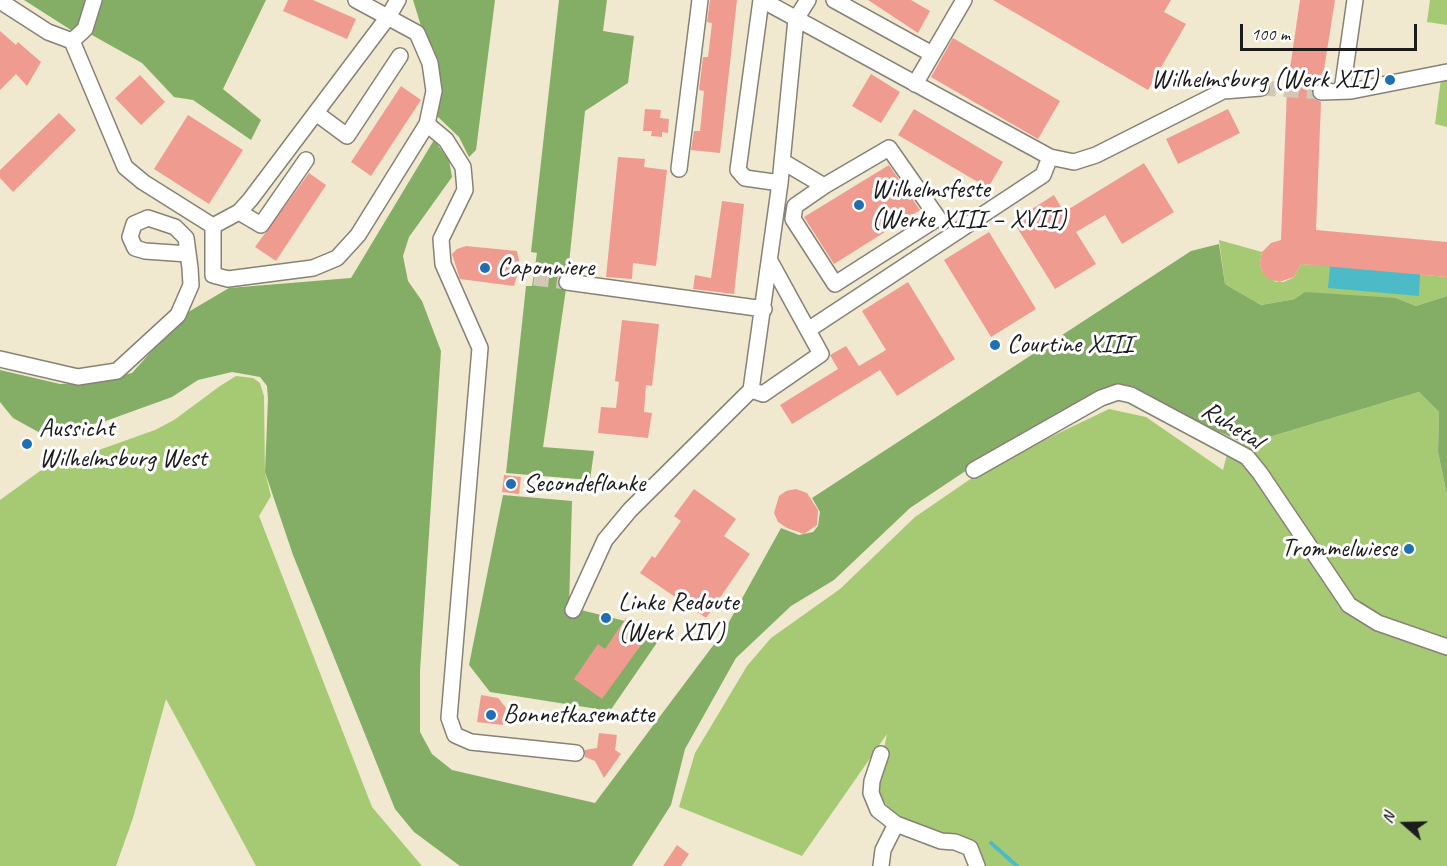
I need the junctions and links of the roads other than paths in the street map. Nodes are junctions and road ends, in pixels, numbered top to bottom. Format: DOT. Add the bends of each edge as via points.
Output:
graph roads {
  1 [pos="94,0"];
  2 [pos="356,0"];
  3 [pos="398,0"];
  4 [pos="699,0"];
  5 [pos="761,0"];
  6 [pos="808,0"];
  7 [pos="834,0"];
  8 [pos="964,0"];
  9 [pos="1355,0"];
  10 [pos="0,1"];
  11 [pos="388,16"];
  12 [pos="796,19"];
  13 [pos="72,41"];
  14 [pos="932,54"];
  15 [pos="400,56"];
  16 [pos="1447,72"];
  17 [pos="915,84"];
  18 [pos="1261,88"];
  19 [pos="1342,91"];
  20 [pos="1321,92"];
  21 [pos="316,113"];
  22 [pos="427,124"];
  23 [pos="1050,157"];
  24 [pos="306,160"];
  25 [pos="782,161"];
  26 [pos="679,170"];
  27 [pos="780,183"];
  28 [pos="824,186"];
  29 [pos="239,212"];
  30 [pos="213,226"];
  31 [pos="188,254"];
  32 [pos="770,261"];
  33 [pos="567,282"];
  34 [pos="764,309"];
  35 [pos="808,330"];
  36 [pos="0,359"];
  37 [pos="751,390"];
  38 [pos="974,470"];
  39 [pos="573,610"];
  40 [pos="1447,647"];
  41 [pos="576,753"];
  42 [pos="881,754"];
  43 [pos="896,824"];
  44 [pos="882,866"];
  45 [pos="977,866"];
  1 -- 13 [label="lane" via="85,29"];
  2 -- 11 [label="lane"];
  3 -- 11 [label="lane"];
  4 -- 26 [label="lane"];
  5 -- 12 [label="lane"];
  5 -- 27 [label="lane" via="738,170 745,178"];
  6 -- 12 [label="lane"];
  7 -- 14 [label="lane"];
  8 -- 14 [label="lane"];
  9 -- 19 [label="lane"];
  10 -- 13 [label="lane" via="48,32"];
  11 -- 21 [label="lane"];
  11 -- 22 [label="lane" via="417,33 430,63 434,91"];
  12 -- 17 [label="lane"];
  12 -- 25 [label="lane"];
  13 -- 30 [label="lane" via="125,166 143,182"];
  14 -- 17 [label="lane"];
  15 -- 21 [label="lane" via="347,136"];
  16 -- 19 [label="lane"];
  17 -- 23 [label="lane"];
  18 -- 23 [label="lane" via="1223,91 1096,155 1074,162"];
  19 -- 20 [label="lane"];
  21 -- 29 [label="lane"];
  22 -- 30 [label="lane" via="358,235 337,258 304,270 228,279 213,274"];
  22 -- 41 [label="lane" via="446,141 463,166 465,190 441,239 443,264 480,348 449,718 455,735 471,742"];
  23 -- 35 [label="lane" via="1043,175"];
  24 -- 29 [label="lane" via="261,225"];
  25 -- 27 [label="lane"];
  25 -- 28 [label="lane"];
  27 -- 32 [label="lane"];
  28 -- 28 [label="lane" via="889,148 938,218 835,284 793,219 795,206"];
  29 -- 30 [label="lane"];
  31 -- 36 [label="lane" via="191,285 178,315 117,371 78,377"];
  32 -- 34 [label="lane"];
  32 -- 35 [label="lane"];
  33 -- 34 [label="lane"];
  34 -- 37 [label="lane"];
  35 -- 37 [label="lane" via="821,354 763,394"];
  37 -- 39 [label="lane" via="604,540"];
  38 -- 40 [label="lane, Ruhetal" via="1101,398 1118,392 1131,395 1247,457 1349,606 1378,623"];
  42 -- 43 [label="lane" via="871,793 878,810"];
  43 -- 44 [label="lane" via="883,849"];
  43 -- 45 [label="lane" via="969,848"];
}
